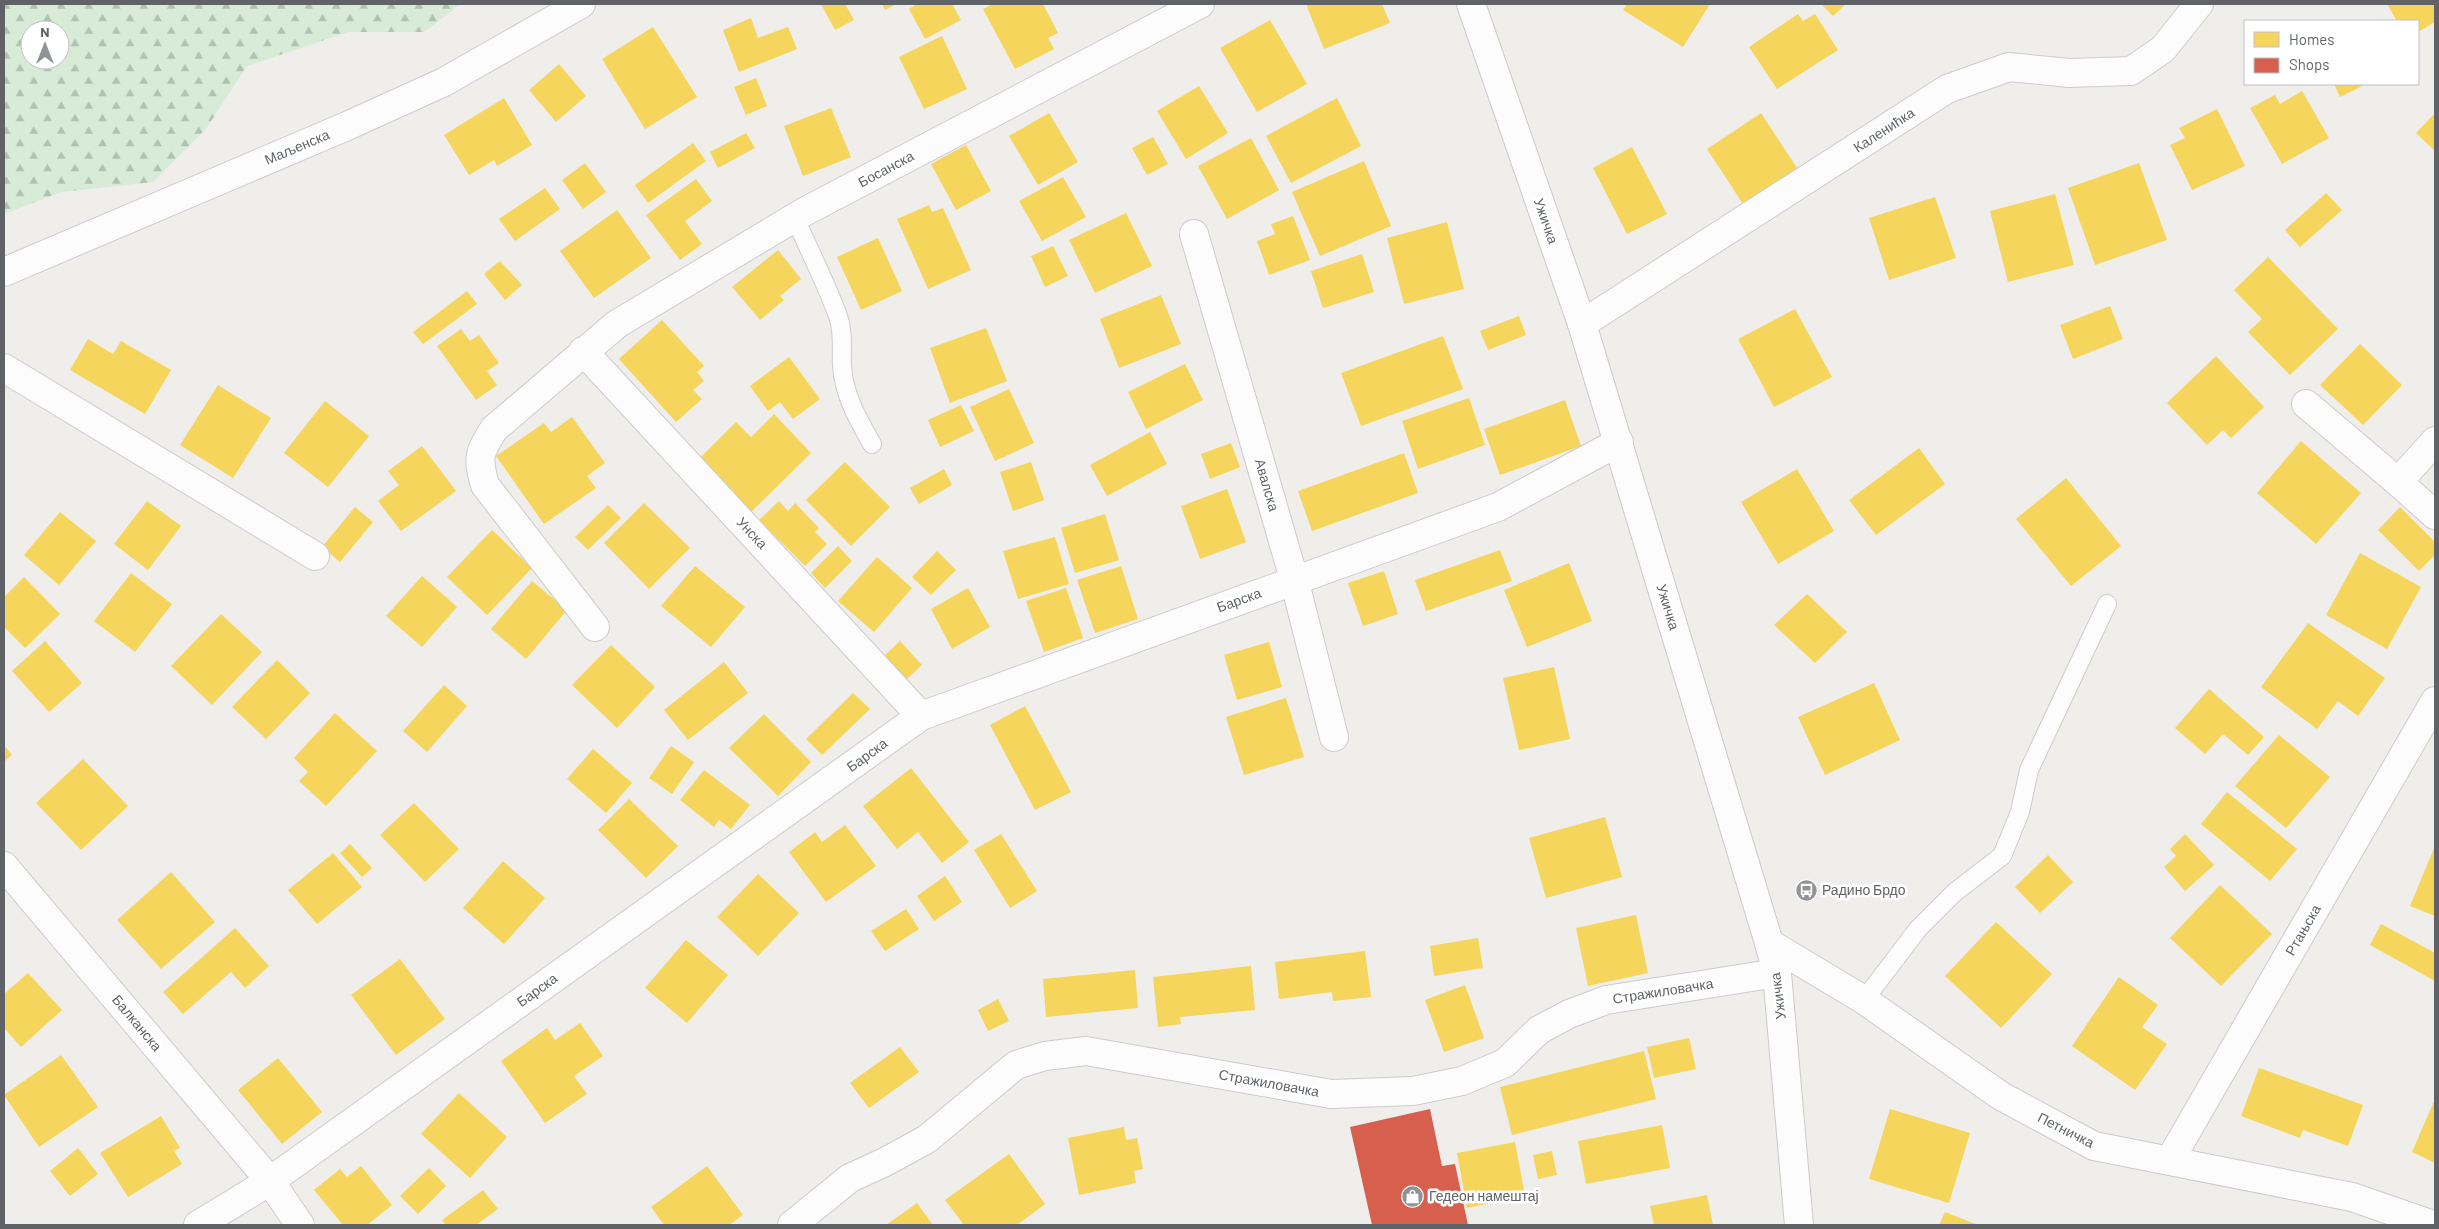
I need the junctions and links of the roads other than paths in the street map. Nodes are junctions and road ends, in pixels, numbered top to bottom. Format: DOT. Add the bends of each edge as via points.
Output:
graph roads {
  1 [pos="581,4"];
  2 [pos="1200,4"];
  3 [pos="1471,4"];
  4 [pos="2199,4"];
  5 [pos="543,13"];
  6 [pos="795,218"];
  7 [pos="1194,234"];
  8 [pos="4,272"];
  9 [pos="1582,324"];
  10 [pos="583,351"];
  11 [pos="4,368"];
  12 [pos="2306,404"];
  13 [pos="2435,441"];
  14 [pos="1619,442"];
  15 [pos="872,444"];
  16 [pos="2398,482"];
  17 [pos="2435,515"];
  18 [pos="315,556"];
  19 [pos="1294,579"];
  20 [pos="2107,604"];
  21 [pos="595,626"];
  22 [pos="2435,701"];
  23 [pos="921,716"];
  24 [pos="1334,737"];
  25 [pos="4,866"];
  26 [pos="1769,943"];
  27 [pos="1777,974"];
  28 [pos="1864,1000"];
  29 [pos="2170,1160"];
  30 [pos="270,1180"];
  31 [pos="198,1225"];
  32 [pos="300,1225"];
  33 [pos="792,1225"];
  34 [pos="1799,1225"];
  35 [pos="2433,1225"];
  1 -- 5 [label="street, Маљенска"];
  2 -- 6 [label="street, Босанска"];
  3 -- 9 [label="street, Ужичка"];
  4 -- 9 [label="street, Каленићка" via="2163,49 2131,71 2069,73 2009,67 1947,89"];
  5 -- 8 [label="street, Маљенска" via="435,86"];
  6 -- 10 [label="street, Босанска" via="617,324"];
  6 -- 15 [label="lane" via="838,317 843,337 845,388 852,409"];
  7 -- 19 [label="street, Авалска"];
  9 -- 14 [label="street, Ужичка"];
  10 -- 21 [label="street, Босанска" via="494,429 479,463 485,485"];
  10 -- 23 [label="street, Унска"];
  11 -- 18 [label="street"];
  12 -- 16 [label="street"];
  13 -- 16 [label="street"];
  14 -- 19 [label="street, Барска" via="1498,508"];
  14 -- 26 [label="street, Ужичка"];
  16 -- 17 [label="street"];
  19 -- 23 [label="street, Барска"];
  19 -- 24 [label="street, Авалска"];
  20 -- 28 [label="lane" via="2029,770 2020,812 2002,856 1955,892 1918,930"];
  22 -- 29 [label="street, Ртањска"];
  23 -- 30 [label="street, Барска"];
  25 -- 30 [label="street, Балканска"];
  26 -- 27 [label="street, Ужичка"];
  26 -- 28 [label="street, Петничка"];
  27 -- 33 [label="street, Стражиловачка" via="1606,1000 1539,1030 1506,1063 1462,1081 1413,1091 1331,1094 1086,1051 1046,1056 1016,1065 927,1139 850,1178"];
  27 -- 34 [label="street, Ужичка"];
  28 -- 29 [label="street, Петничка" via="2001,1096 2094,1146"];
  29 -- 35 [label="street, Петничка" via="2352,1197"];
  30 -- 31 [label="street, Барска"];
  30 -- 32 [label="street, Балканска"];
}
